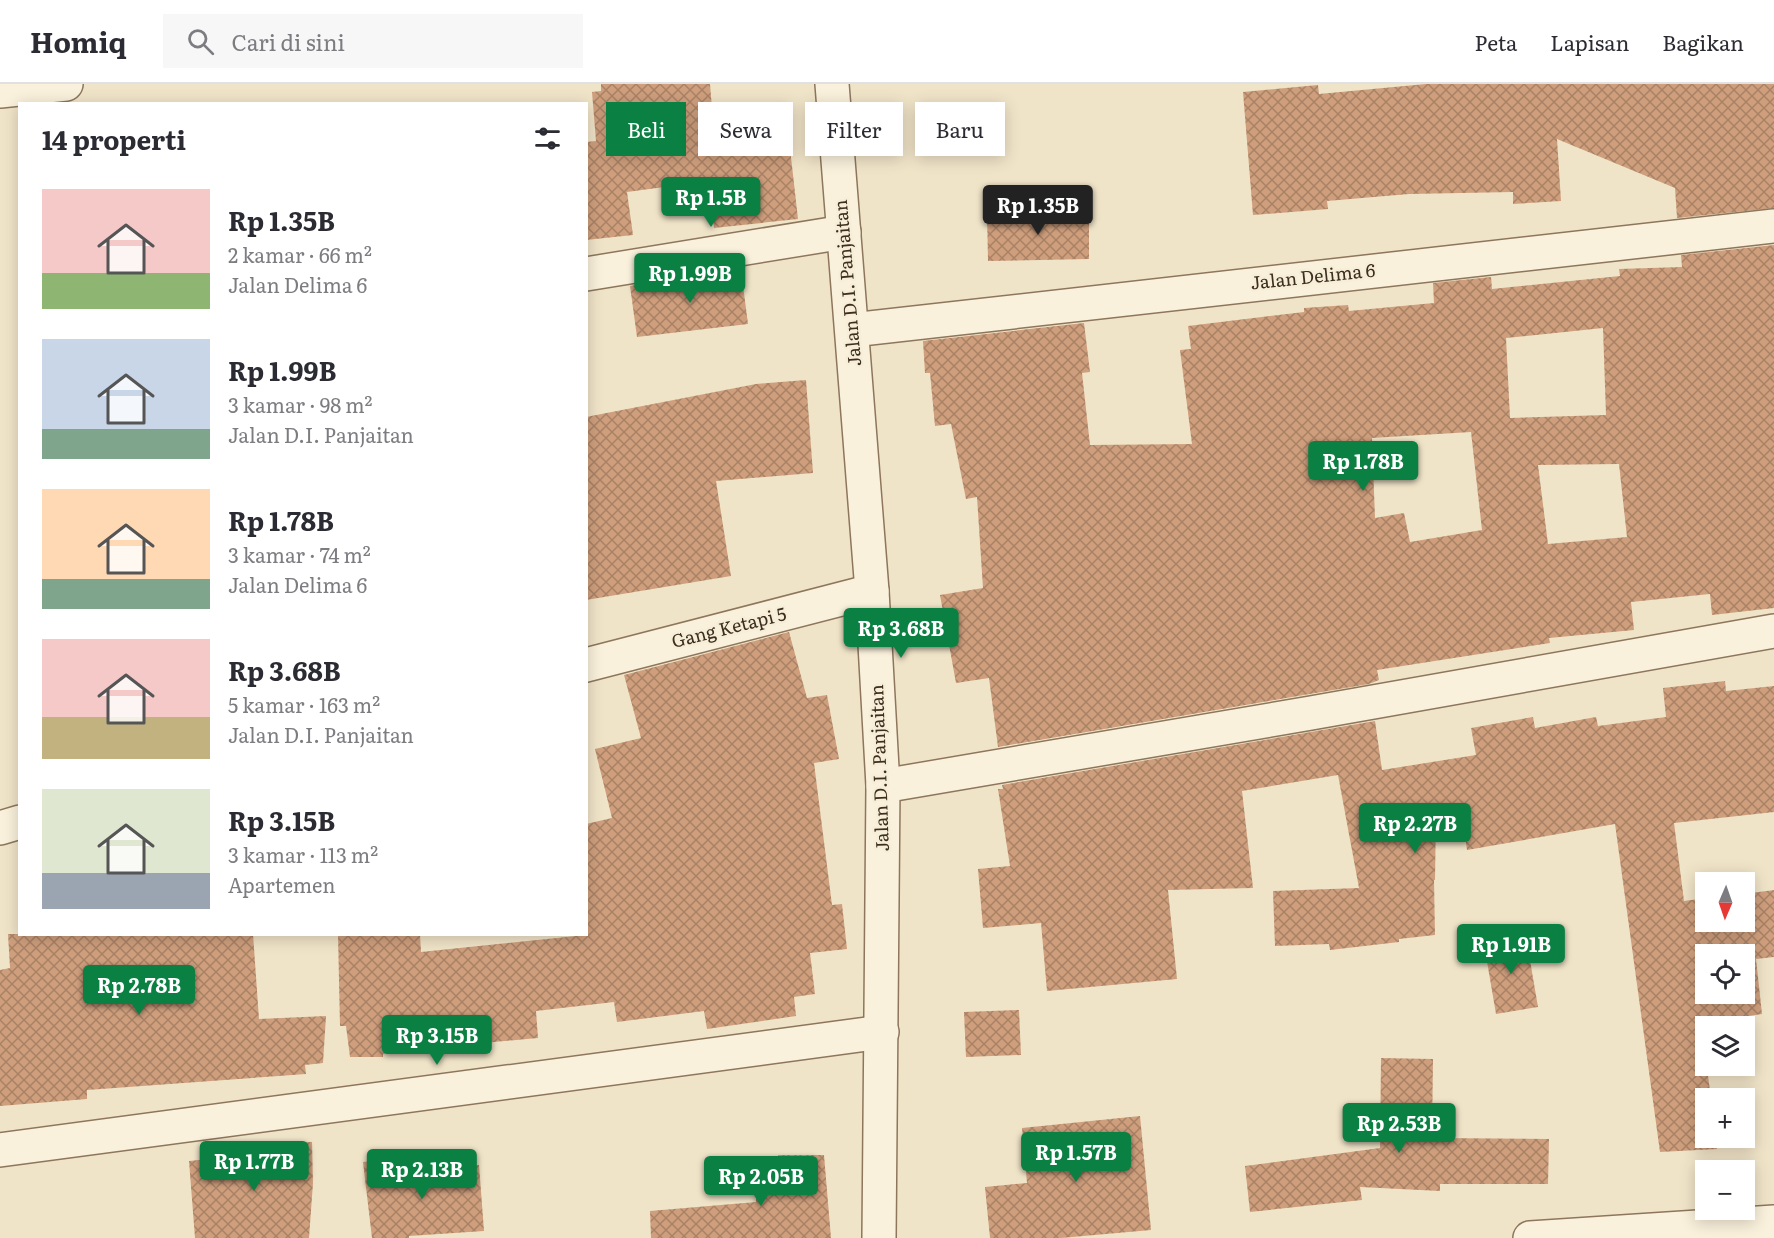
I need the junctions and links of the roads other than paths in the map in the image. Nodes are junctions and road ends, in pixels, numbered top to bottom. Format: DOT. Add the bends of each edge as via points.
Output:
graph roads {
  1 [pos="66,84"];
  2 [pos="832,84"];
  3 [pos="0,91"];
  4 [pos="1774,226"];
  5 [pos="844,232"];
  6 [pos="588,274"];
  7 [pos="852,330"];
  8 [pos="872,591"];
  9 [pos="1774,631"];
  10 [pos="588,664"];
  11 [pos="883,786"];
  12 [pos="18,823"];
  13 [pos="0,828"];
  14 [pos="882,1032"];
  15 [pos="0,1150"];
  16 [pos="1774,1222"];
  17 [pos="879,1238"];
  18 [pos="1530,1238"];
  1 -- 3 [label="street"];
  2 -- 5 [label="street, Jalan D.I. Panjaitan"];
  4 -- 7 [label="street, Jalan Delima 6"];
  5 -- 6 [label="street"];
  5 -- 7 [label="street, Jalan D.I. Panjaitan"];
  7 -- 8 [label="street, Jalan D.I. Panjaitan"];
  8 -- 10 [label="street, Gang Ketapi 5"];
  8 -- 11 [label="street, Jalan D.I. Panjaitan"];
  9 -- 11 [label="street"];
  11 -- 14 [label="street, Jalan D.I. Panjaitan"];
  12 -- 13 [label="street"];
  14 -- 15 [label="street"];
  14 -- 17 [label="street, Jalan D.I. Panjaitan"];
  16 -- 18 [label="street"];
}
